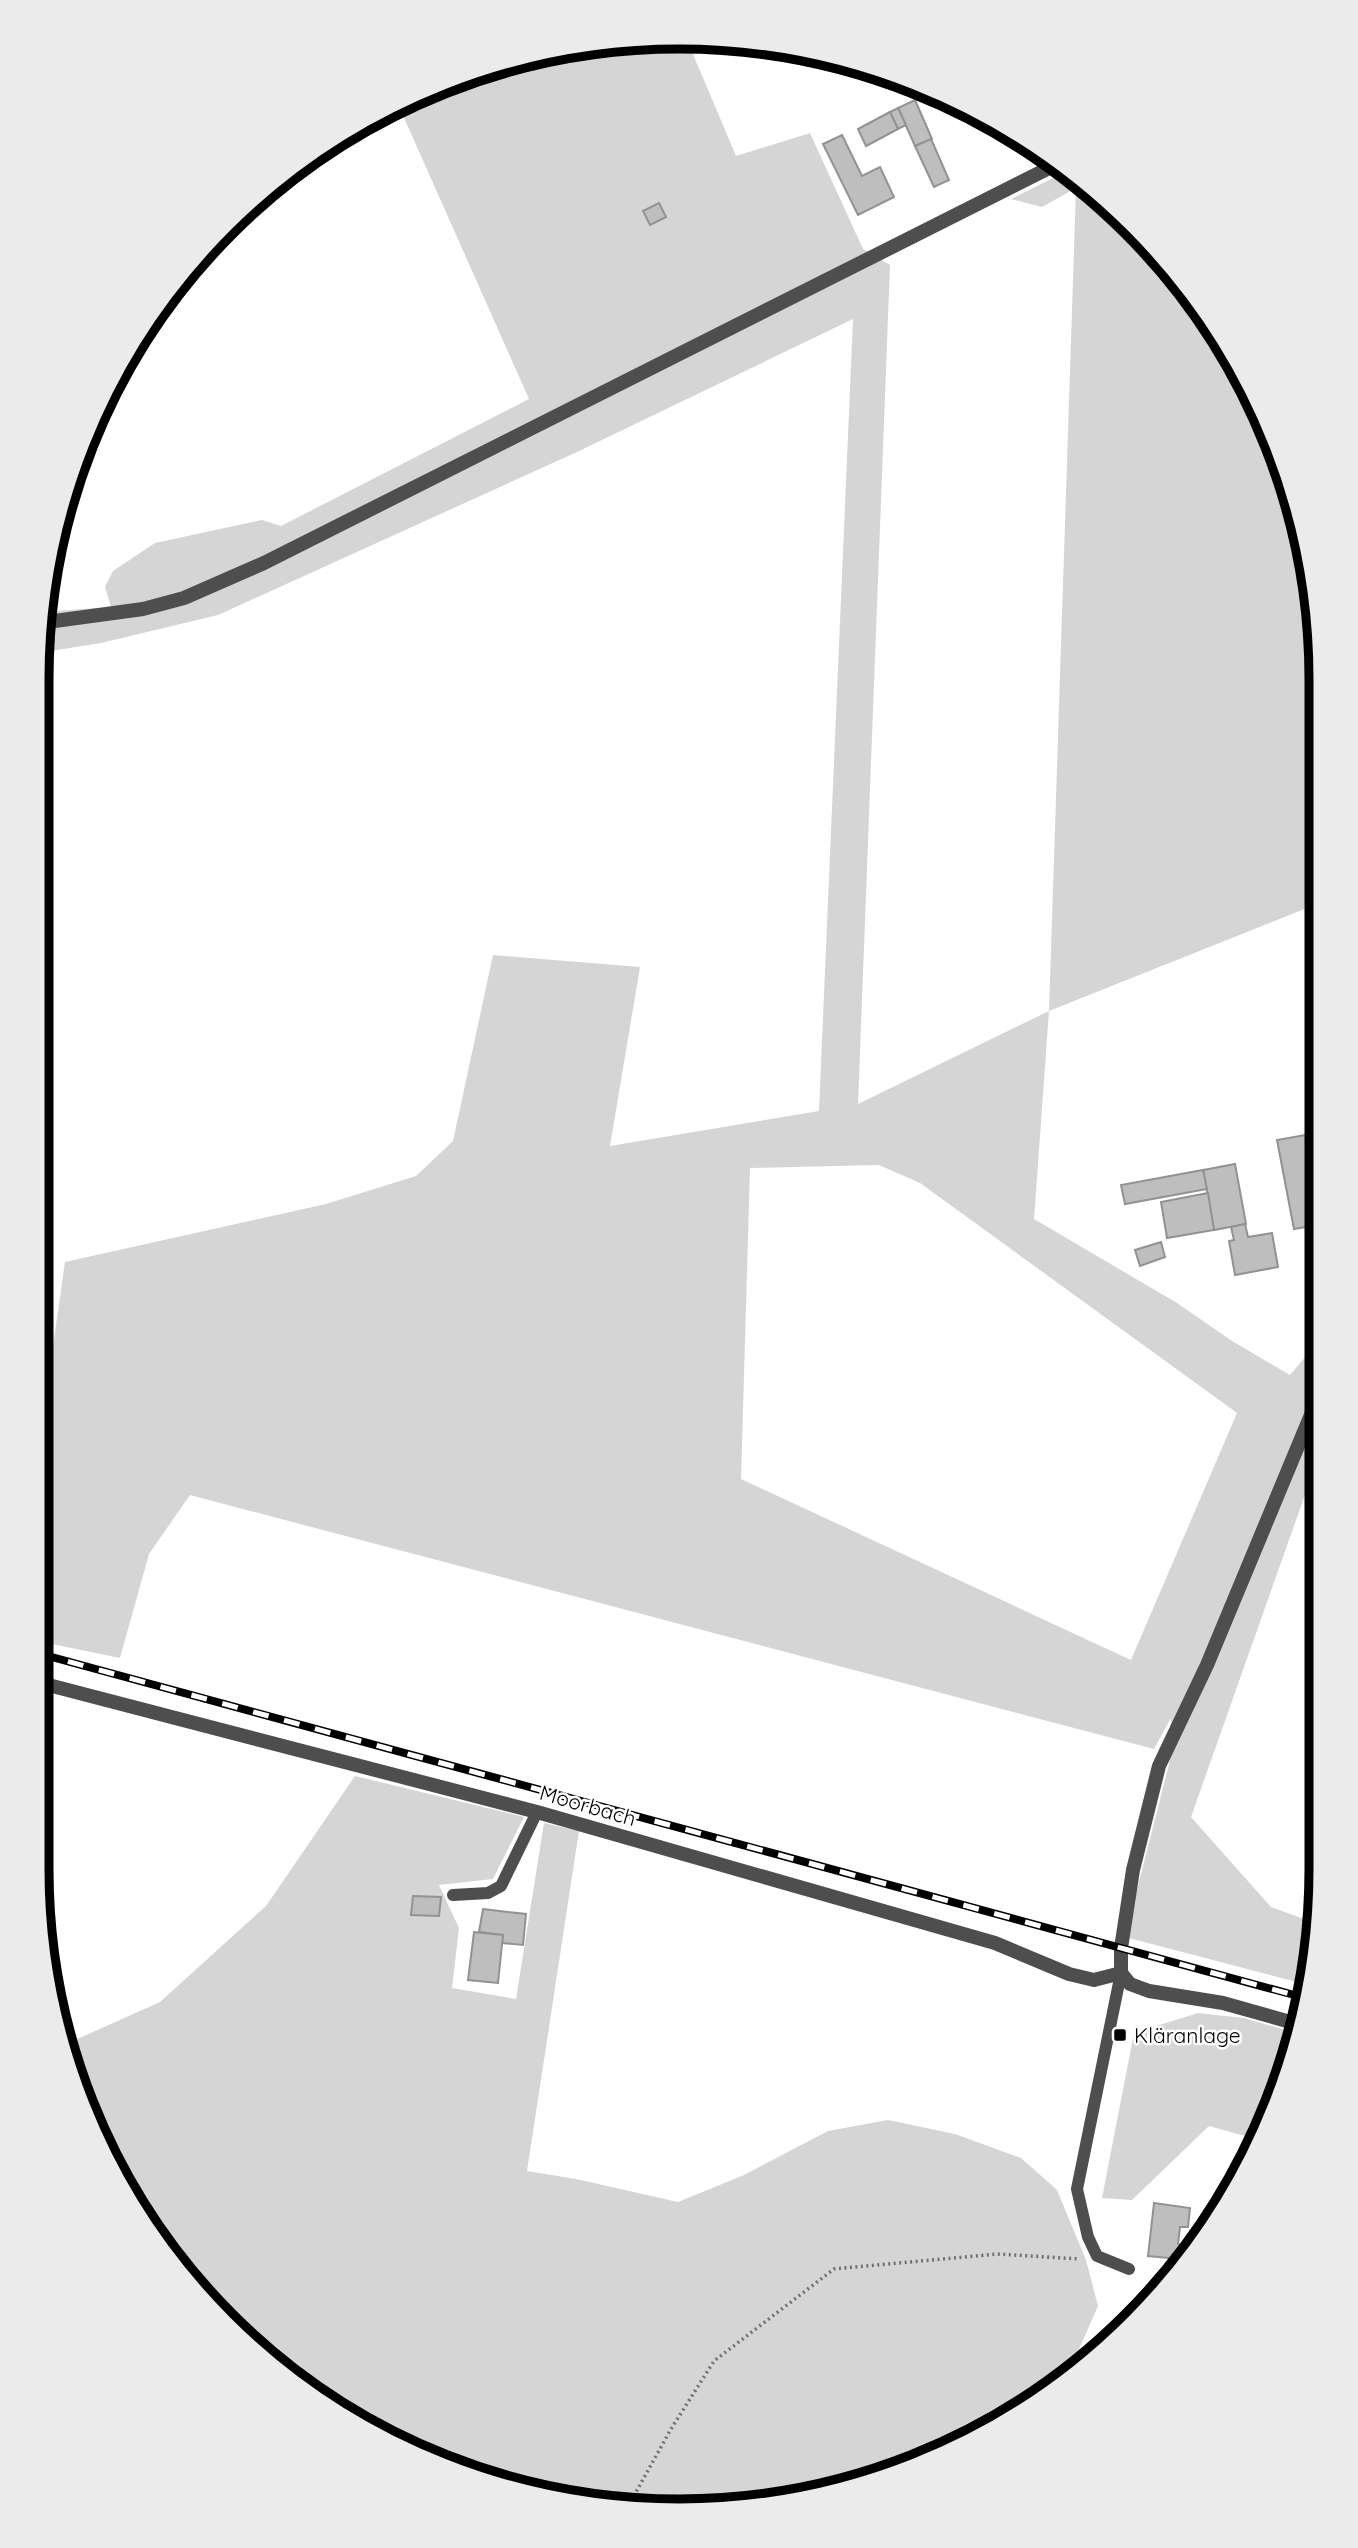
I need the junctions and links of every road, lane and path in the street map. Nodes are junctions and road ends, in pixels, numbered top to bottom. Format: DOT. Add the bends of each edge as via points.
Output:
graph roads {
  1 [pos="1047,168"];
  2 [pos="52,621"];
  3 [pos="1309,1420"];
  4 [pos="49,1685"];
  5 [pos="537,1812"];
  6 [pos="453,1895"];
  7 [pos="1121,1973"];
  8 [pos="1290,2022"];
  9 [pos="1088,2236"];
  10 [pos="1129,2269"];
  11 [pos="633,2498"];
  1 -- 2 [label="street" via="264,563 143,609"];
  3 -- 7 [label="street" via="1207,1665 1159,1766 1133,1871"];
  4 -- 5 [label="street, Moorbach"];
  5 -- 6 [label="lane" via="500,1886 488,1893"];
  5 -- 7 [label="street, Moorbach" via="995,1943 1069,1974 1094,1980"];
  7 -- 8 [label="street" via="1130,1984 1149,1991 1223,2003"];
  7 -- 9 [label="lane" via="1077,2189"];
  9 -- 10 [label="lane" via="1097,2256"];
  9 -- 11 [label="path" via="1086,2260 997,2253 834,2269 714,2361"];
}
